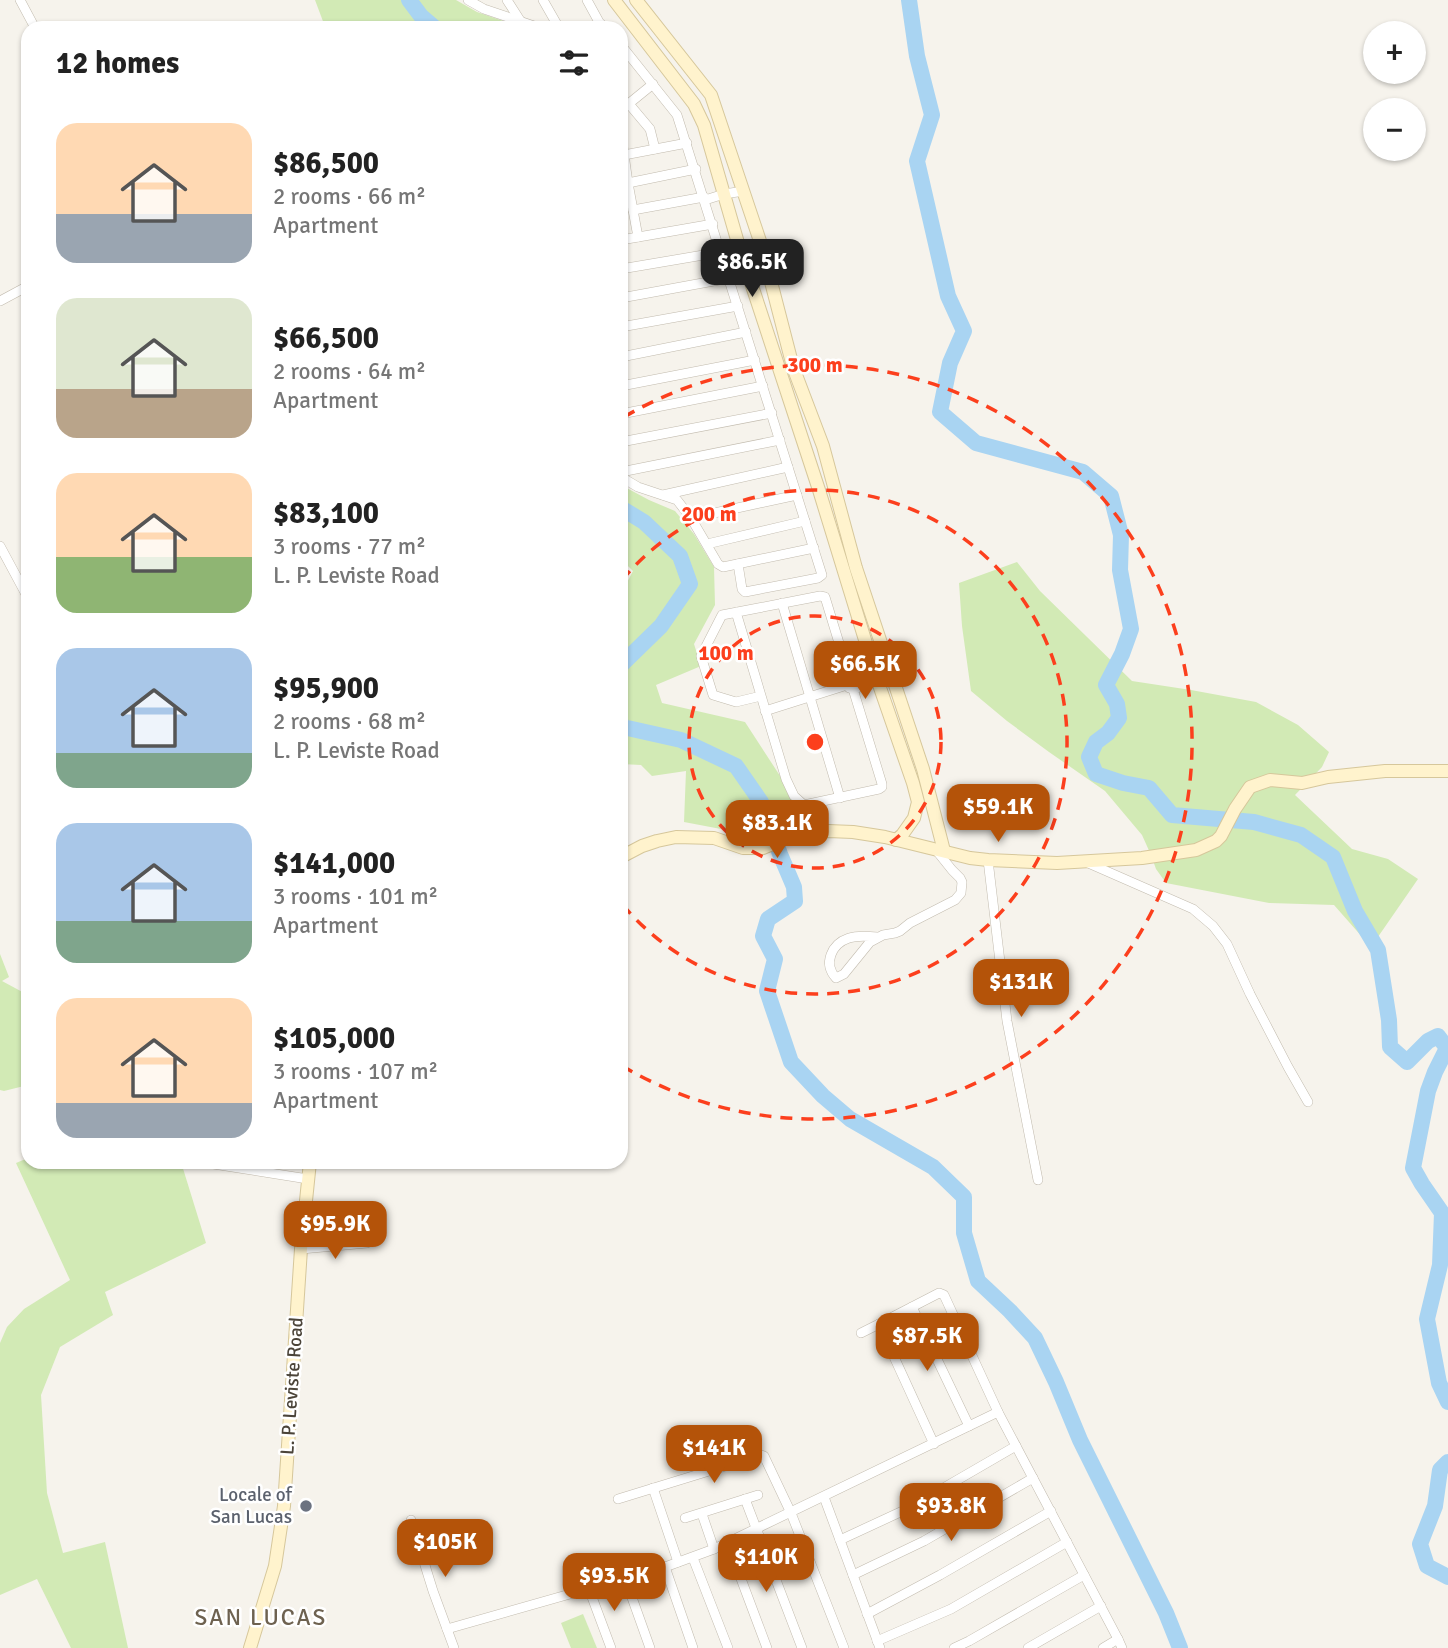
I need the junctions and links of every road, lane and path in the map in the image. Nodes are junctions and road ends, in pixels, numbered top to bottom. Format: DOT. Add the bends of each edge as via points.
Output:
graph roads {
  1 [pos="20,0"];
  2 [pos="507,0"];
  3 [pos="543,0"];
  4 [pos="587,0"];
  5 [pos="614,0"];
  6 [pos="636,0"];
  7 [pos="472,1"];
  8 [pos="31,21"];
  9 [pos="518,21"];
  10 [pos="520,21"];
  11 [pos="555,21"];
  12 [pos="597,21"];
  13 [pos="628,54"];
  14 [pos="653,84"];
  15 [pos="628,105"];
  16 [pos="628,110"];
  17 [pos="687,143"];
  18 [pos="655,149"];
  19 [pos="628,154"];
  20 [pos="696,169"];
  21 [pos="628,183"];
  22 [pos="744,191"];
  23 [pos="725,197"];
  24 [pos="705,201"];
  25 [pos="633,210"];
  26 [pos="713,224"];
  27 [pos="638,237"];
  28 [pos="628,239"];
  29 [pos="721,252"];
  30 [pos="628,268"];
  31 [pos="730,278"];
  32 [pos="21,290"];
  33 [pos="628,297"];
  34 [pos="0,301"];
  35 [pos="738,306"];
  36 [pos="628,326"];
  37 [pos="746,332"];
  38 [pos="628,356"];
  39 [pos="755,360"];
  40 [pos="628,385"];
  41 [pos="763,386"];
  42 [pos="628,413"];
  43 [pos="772,413"];
  44 [pos="780,440"];
  45 [pos="628,441"];
  46 [pos="789,467"];
  47 [pos="628,471"];
  48 [pos="628,481"];
  49 [pos="662,495"];
  50 [pos="797,495"];
  51 [pos="691,518"];
  52 [pos="805,521"];
  53 [pos="707,544"];
  54 [pos="0,546"];
  55 [pos="814,548"];
  56 [pos="738,565"];
  57 [pos="21,585"];
  58 [pos="782,603"];
  59 [pos="736,612"];
  60 [pos="890,671"];
  61 [pos="874,677"];
  62 [pos="849,685"];
  63 [pos="761,696"];
  64 [pos="810,697"];
  65 [pos="765,711"];
  66 [pos="1448,771"];
  67 [pos="840,798"];
  68 [pos="932,799"];
  69 [pos="918,802"];
  70 [pos="896,840"];
  71 [pos="940,850"];
  72 [pos="628,853"];
  73 [pos="988,860"];
  74 [pos="1086,862"];
  75 [pos="877,937"];
  76 [pos="1308,1102"];
  77 [pos="244,1169"];
  78 [pos="309,1169"];
  79 [pos="307,1179"];
  80 [pos="1038,1180"];
  81 [pos="367,1244"];
  82 [pos="301,1249"];
  83 [pos="912,1307"];
  84 [pos="879,1324"];
  85 [pos="862,1333"];
  86 [pos="999,1412"];
  87 [pos="969,1426"];
  88 [pos="934,1444"];
  89 [pos="1016,1446"];
  90 [pos="1033,1478"];
  91 [pos="653,1488"];
  92 [pos="758,1495"];
  93 [pos="824,1497"];
  94 [pos="618,1499"];
  95 [pos="745,1499"];
  96 [pos="1051,1511"];
  97 [pos="792,1513"];
  98 [pos="702,1514"];
  99 [pos="685,1518"];
  100 [pos="411,1520"];
  101 [pos="758,1529"];
  102 [pos="840,1540"];
  103 [pos="1067,1542"];
  104 [pos="728,1544"];
  105 [pos="714,1549"];
  106 [pos="692,1558"];
  107 [pos="678,1562"];
  108 [pos="665,1567"];
  109 [pos="853,1575"];
  110 [pos="1084,1575"];
  111 [pos="625,1578"];
  112 [pos="589,1589"];
  113 [pos="1101,1606"];
  114 [pos="867,1614"];
  115 [pos="447,1629"];
  116 [pos="879,1644"];
  117 [pos="1120,1644"];
  118 [pos="250,1648"];
  119 [pos="454,1648"];
  120 [pos="611,1648"];
  121 [pos="650,1648"];
  122 [pos="693,1648"];
  123 [pos="728,1648"];
  124 [pos="767,1648"];
  125 [pos="802,1648"];
  126 [pos="844,1648"];
  127 [pos="954,1648"];
  128 [pos="1028,1648"];
  129 [pos="1102,1648"];
  1 -- 8 [label="street"];
  2 -- 10 [label="street"];
  3 -- 11 [label="street"];
  4 -- 12 [label="street"];
  5 -- 23 [label="street" via="694,104"];
  6 -- 22 [label="street" via="711,95"];
  7 -- 9 [label="street"];
  13 -- 14 [label="street"];
  14 -- 15 [label="street"];
  14 -- 17 [label="street" via="677,115"];
  16 -- 18 [label="street" via="650,128"];
  17 -- 18 [label="street"];
  17 -- 20 [label="street"];
  18 -- 19 [label="street"];
  20 -- 21 [label="street"];
  20 -- 24 [label="street"];
  21 -- 25 [label="street"];
  22 -- 23 [label="street"];
  22 -- 60 [label="street" via="793,367 823,446"];
  23 -- 24 [label="street"];
  23 -- 61 [label="street"];
  24 -- 25 [label="street"];
  24 -- 26 [label="street"];
  25 -- 27 [label="street"];
  26 -- 27 [label="street"];
  26 -- 29 [label="street"];
  27 -- 28 [label="street"];
  29 -- 30 [label="street"];
  29 -- 31 [label="street"];
  31 -- 33 [label="street"];
  31 -- 35 [label="street"];
  32 -- 34 [label="street"];
  35 -- 36 [label="street"];
  35 -- 37 [label="street"];
  37 -- 38 [label="street"];
  37 -- 39 [label="street"];
  39 -- 40 [label="street"];
  39 -- 41 [label="street"];
  41 -- 42 [label="street"];
  41 -- 43 [label="street"];
  43 -- 44 [label="street"];
  43 -- 45 [label="street"];
  44 -- 46 [label="street"];
  44 -- 47 [label="street"];
  46 -- 49 [label="street"];
  46 -- 50 [label="street"];
  48 -- 49 [label="street"];
  49 -- 51 [label="street" via="677,500"];
  50 -- 51 [label="street"];
  50 -- 52 [label="street"];
  51 -- 53 [label="street"];
  52 -- 53 [label="street"];
  52 -- 55 [label="street"];
  53 -- 56 [label="street" via="720,566"];
  54 -- 57 [label="street"];
  55 -- 56 [label="street"];
  55 -- 56 [label="street" via="822,573 818,578 745,592"];
  58 -- 59 [label="street"];
  58 -- 62 [label="street" via="825,597"];
  58 -- 64 [label="street"];
  59 -- 63 [label="street"];
  59 -- 63 [label="street" via="722,615 701,656 713,695 736,702"];
  60 -- 61 [label="street"];
  60 -- 68 [label="street"];
  61 -- 62 [label="street" via="861,676"];
  61 -- 69 [label="street"];
  62 -- 64 [label="street"];
  62 -- 67 [label="street" via="883,786"];
  63 -- 65 [label="street"];
  64 -- 65 [label="street"];
  64 -- 67 [label="street"];
  65 -- 67 [label="street" via="794,796 804,805"];
  66 -- 74 [label="street" via="1385,771 1301,783 1270,780 1250,788 1221,836 1196,850"];
  68 -- 69 [label="street"];
  68 -- 71 [label="street"];
  69 -- 70 [label="street" via="914,818"];
  70 -- 71 [label="street"];
  70 -- 72 [label="street" via="828,831 789,837 764,848 743,848 714,838 676,837"];
  71 -- 73 [label="street"];
  71 -- 75 [label="street" via="962,882 961,893 900,931"];
  73 -- 74 [label="street"];
  73 -- 80 [label="street" via="1007,1021"];
  74 -- 76 [label="street" via="1193,909 1213,926 1227,944"];
  75 -- 75 [label="street" via="856,936 838,944 828,962 833,976 844,974"];
  77 -- 79 [label="street"];
  78 -- 79 [label="street, L. P. Leviste Road"];
  79 -- 82 [label="street, L. P. Leviste Road"];
  81 -- 82 [label="street"];
  82 -- 118 [label="street, L. P. Leviste Road" via="284,1506 275,1566"];
  83 -- 84 [label="street"];
  83 -- 86 [label="street" via="939,1293 944,1295"];
  83 -- 87 [label="street"];
  84 -- 85 [label="street"];
  84 -- 88 [label="street"];
  86 -- 87 [label="street"];
  86 -- 89 [label="street"];
  87 -- 88 [label="street"];
  88 -- 93 [label="street"];
  89 -- 90 [label="street"];
  89 -- 102 [label="street"];
  90 -- 96 [label="street"];
  90 -- 109 [label="street" via="924,1541"];
  91 -- 94 [label="street"];
  91 -- 97 [label="street" via="762,1455"];
  91 -- 107 [label="street"];
  92 -- 95 [label="street"];
  93 -- 97 [label="street"];
  93 -- 102 [label="street"];
  95 -- 98 [label="street"];
  95 -- 101 [label="street"];
  96 -- 103 [label="street"];
  96 -- 114 [label="street"];
  97 -- 101 [label="street"];
  97 -- 126 [label="street"];
  98 -- 99 [label="street"];
  98 -- 105 [label="street"];
  100 -- 115 [label="street"];
  101 -- 104 [label="street"];
  101 -- 125 [label="street"];
  102 -- 109 [label="street"];
  103 -- 110 [label="street"];
  103 -- 116 [label="street" via="951,1609"];
  104 -- 105 [label="street"];
  104 -- 124 [label="street"];
  105 -- 106 [label="street"];
  106 -- 107 [label="street"];
  106 -- 123 [label="street"];
  107 -- 108 [label="street"];
  108 -- 111 [label="street"];
  108 -- 122 [label="street"];
  109 -- 114 [label="street"];
  110 -- 113 [label="street"];
  110 -- 127 [label="street"];
  111 -- 112 [label="street"];
  111 -- 121 [label="street"];
  112 -- 115 [label="street"];
  112 -- 120 [label="street"];
  113 -- 117 [label="street"];
  113 -- 128 [label="street"];
  114 -- 116 [label="street"];
  115 -- 119 [label="street"];
  117 -- 129 [label="street"];
}
